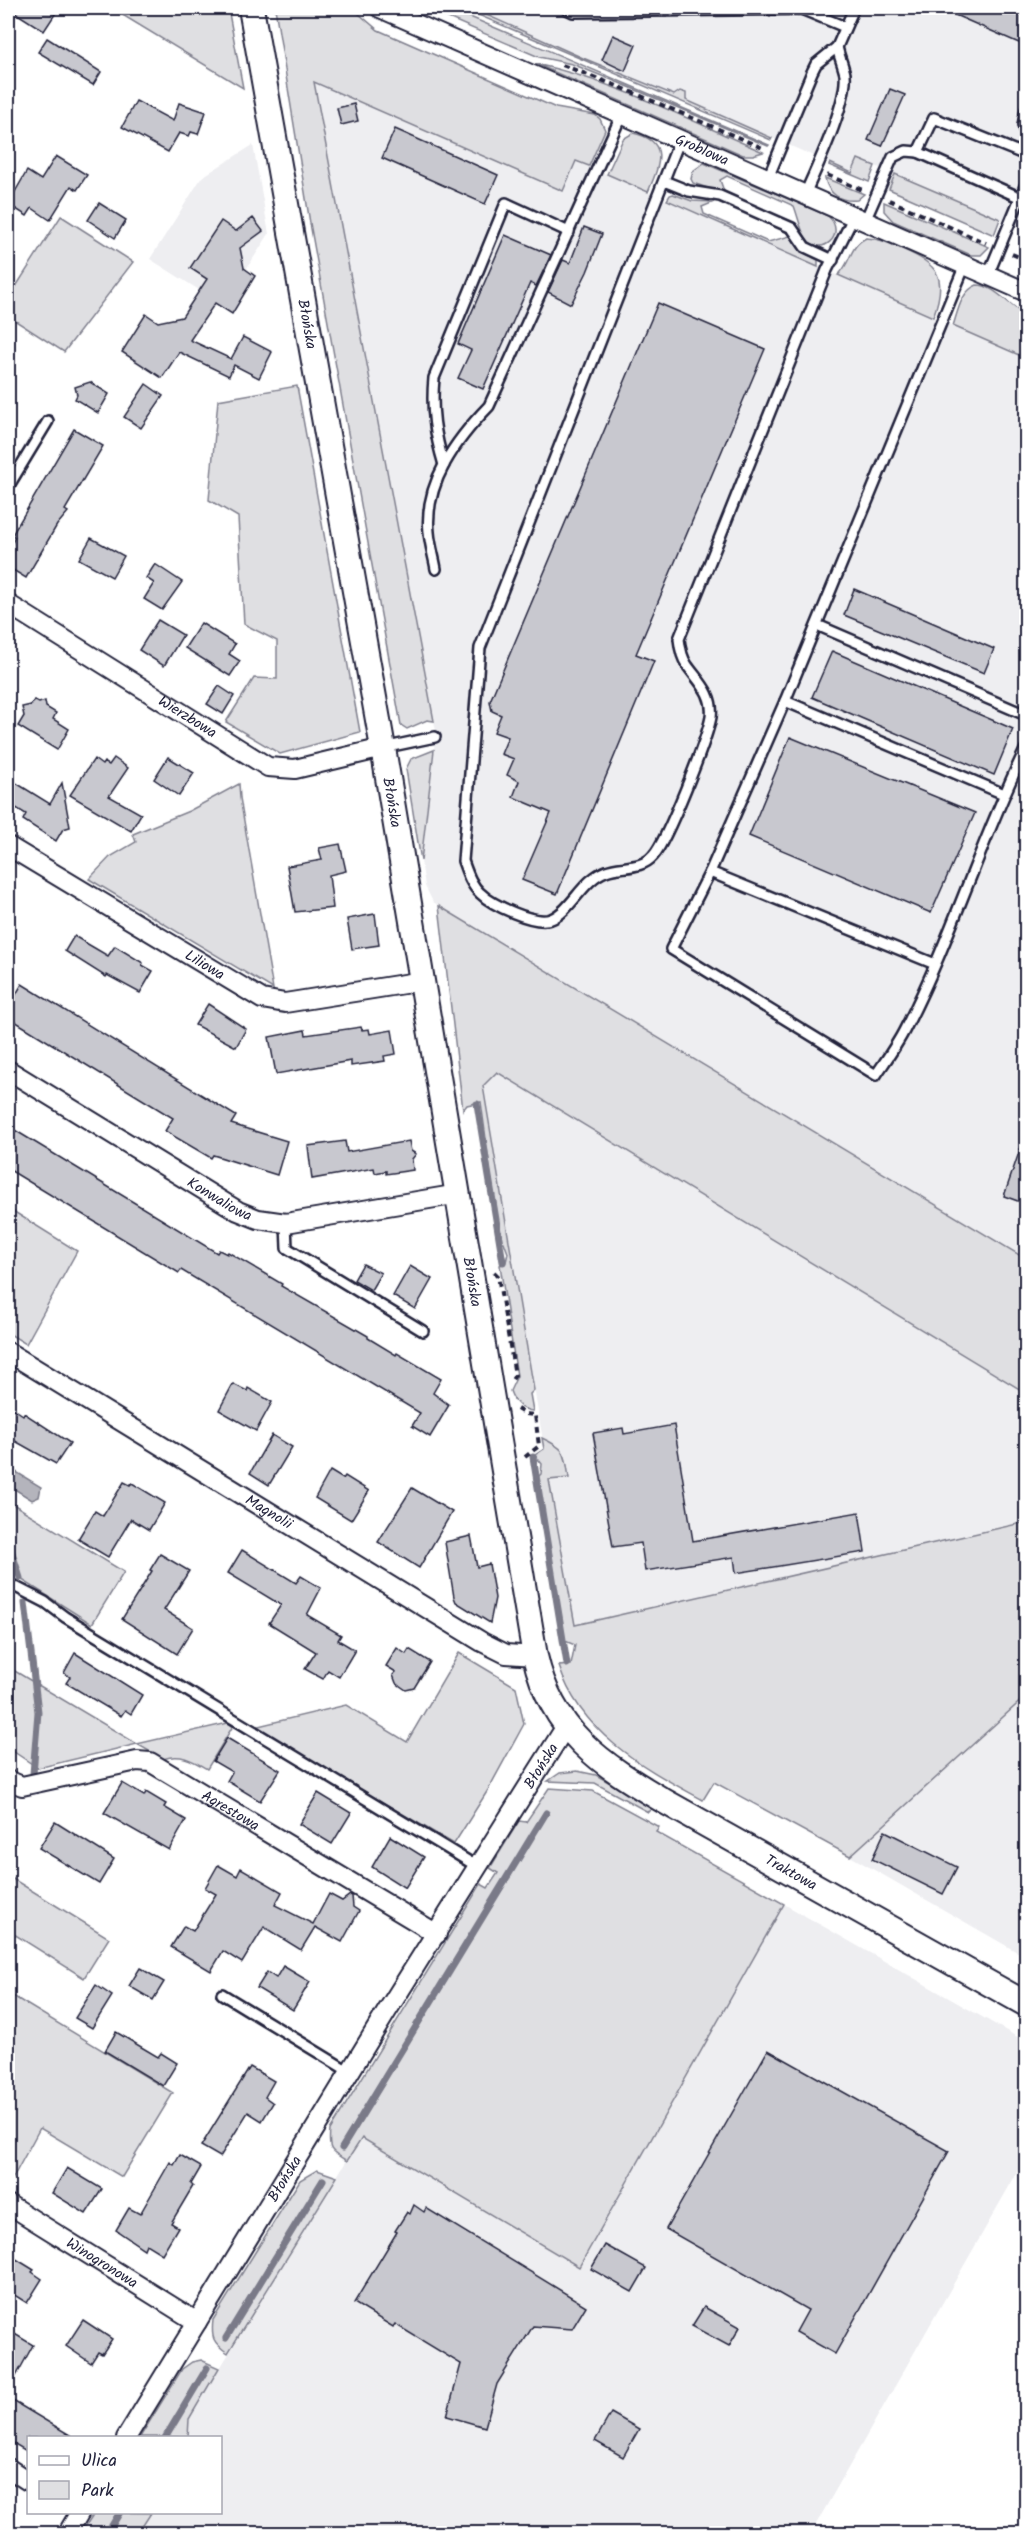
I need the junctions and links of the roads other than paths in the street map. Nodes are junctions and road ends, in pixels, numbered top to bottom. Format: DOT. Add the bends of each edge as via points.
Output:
graph roads {
  1 [pos="251,8"];
  2 [pos="380,8"];
  3 [pos="565,8"];
  4 [pos="801,8"];
  5 [pos="854,8"];
  6 [pos="845,27"];
  7 [pos="837,47"];
  8 [pos="1026,110"];
  9 [pos="622,114"];
  10 [pos="1026,136"];
  11 [pos="680,139"];
  12 [pos="918,152"];
  13 [pos="1026,156"];
  14 [pos="768,178"];
  15 [pos="664,181"];
  16 [pos="1026,184"];
  17 [pos="805,194"];
  18 [pos="1021,198"];
  19 [pos="860,218"];
  20 [pos="569,232"];
  21 [pos="832,260"];
  22 [pos="965,265"];
  23 [pos="988,275"];
  24 [pos="1026,292"];
  25 [pos="48,422"];
  26 [pos="444,465"];
  27 [pos="8,487"];
  28 [pos="436,569"];
  29 [pos="8,604"];
  30 [pos="816,625"];
  31 [pos="785,701"];
  32 [pos="1026,715"];
  33 [pos="435,737"];
  34 [pos="383,748"];
  35 [pos="1026,748"];
  36 [pos="1004,794"];
  37 [pos="8,846"];
  38 [pos="710,872"];
  39 [pos="935,964"];
  40 [pos="423,981"];
  41 [pos="8,1070"];
  42 [pos="459,1194"];
  43 [pos="285,1223"];
  44 [pos="423,1331"];
  45 [pos="8,1352"];
  46 [pos="8,1583"];
  47 [pos="535,1656"];
  48 [pos="566,1726"];
  49 [pos="8,1780"];
  50 [pos="478,1867"];
  51 [pos="437,1934"];
  52 [pos="222,1994"];
  53 [pos="1026,2004"];
  54 [pos="351,2072"];
  55 [pos="8,2204"];
  56 [pos="197,2322"];
  57 [pos="127,2436"];
  58 [pos="8,2468"];
  59 [pos="27,2480"];
  60 [pos="79,2514"];
  61 [pos="67,2534"];
  1 -- 34 [label="street, Błońska"];
  2 -- 9 [label="street, Groblowa"];
  3 -- 4 [label="lane" via="573,12"];
  4 -- 6 [label="lane"];
  5 -- 6 [label="lane"];
  6 -- 7 [label="lane"];
  7 -- 14 [label="lane" via="816,64"];
  7 -- 17 [label="lane" via="845,74 842,95"];
  8 -- 10 [label="lane"];
  9 -- 11 [label="street, Groblowa"];
  9 -- 20 [label="lane"];
  11 -- 14 [label="street, Groblowa"];
  11 -- 15 [label="lane"];
  12 -- 13 [label="lane" via="934,118"];
  12 -- 18 [label="lane"];
  12 -- 19 [label="lane" via="894,157"];
  14 -- 17 [label="street, Groblowa"];
  15 -- 21 [label="lane" via="689,191 720,196 792,228 805,247"];
  15 -- 21 [label="lane" via="480,648 463,861 479,893 494,903 520,915 551,919 605,871 641,865 661,843 711,715 707,689 686,664 679,639"];
  16 -- 18 [label="lane"];
  17 -- 19 [label="street, Groblowa"];
  18 -- 23 [label="lane"];
  19 -- 21 [label="lane"];
  19 -- 22 [label="street, Groblowa"];
  20 -- 26 [label="lane" via="489,406 463,433"];
  20 -- 26 [label="lane" via="506,203 434,378 434,432"];
  22 -- 23 [label="street, Groblowa"];
  22 -- 30 [label="lane"];
  23 -- 24 [label="street, Groblowa"];
  25 -- 27 [label="lane"];
  26 -- 28 [label="lane" via="431,496 428,531"];
  29 -- 34 [label="street, Wierzbowa" via="268,767 296,769"];
  30 -- 31 [label="lane"];
  30 -- 32 [label="lane"];
  31 -- 36 [label="lane"];
  31 -- 38 [label="lane"];
  33 -- 34 [label="lane"];
  34 -- 40 [label="street, Błońska"];
  35 -- 36 [label="lane"];
  36 -- 39 [label="lane"];
  37 -- 40 [label="street, Liliowa" via="262,999 285,1003"];
  38 -- 39 [label="lane"];
  38 -- 39 [label="lane" via="671,949 876,1075 904,1030"];
  40 -- 42 [label="street, Błońska"];
  41 -- 43 [label="street, Konwaliowa" via="238,1210 258,1219"];
  42 -- 43 [label="street, Konwaliowa"];
  42 -- 47 [label="street, Błońska"];
  43 -- 44 [label="lane" via="287,1248"];
  45 -- 47 [label="street, Magnolii" via="482,1642 506,1654"];
  46 -- 50 [label="lane"];
  47 -- 48 [label="street, Błońska" via="544,1688"];
  48 -- 50 [label="street, Błońska"];
  48 -- 53 [label="street, Traktowa" via="593,1754 639,1786"];
  49 -- 51 [label="street, Agrestowa" via="22,1786 137,1761 150,1762"];
  50 -- 51 [label="street, Błońska"];
  51 -- 54 [label="street, Błońska"];
  52 -- 54 [label="lane"];
  54 -- 56 [label="street, Błońska"];
  55 -- 56 [label="street, Winogronowa"];
  56 -- 57 [label="street, Błońska"];
  58 -- 59 [label="street"];
  60 -- 61 [label="street"];
}
